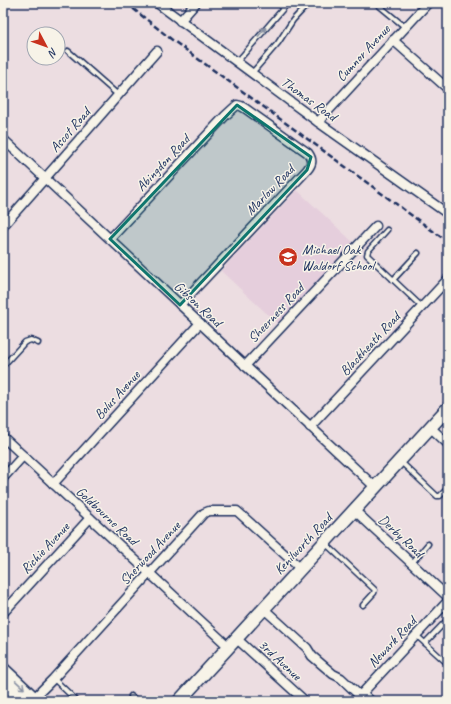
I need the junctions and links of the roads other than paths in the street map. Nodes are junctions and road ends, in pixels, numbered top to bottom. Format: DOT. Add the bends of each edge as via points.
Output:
graph roads {
  1 [pos="156,3"];
  2 [pos="196,3"];
  3 [pos="288,3"];
  4 [pos="309,3"];
  5 [pos="376,3"];
  6 [pos="428,3"];
  7 [pos="180,21"];
  8 [pos="405,27"];
  9 [pos="393,40"];
  10 [pos="157,50"];
  11 [pos="68,51"];
  12 [pos="237,62"];
  13 [pos="252,73"];
  14 [pos="448,89"];
  15 [pos="118,95"];
  16 [pos="237,105"];
  17 [pos="318,122"];
  18 [pos="3,139"];
  19 [pos="45,178"];
  20 [pos="448,203"];
  21 [pos="445,212"];
  22 [pos="3,226"];
  23 [pos="376,226"];
  24 [pos="387,230"];
  25 [pos="110,239"];
  26 [pos="418,253"];
  27 [pos="448,279"];
  28 [pos="393,280"];
  29 [pos="180,304"];
  30 [pos="422,307"];
  31 [pos="200,323"];
  32 [pos="38,343"];
  33 [pos="3,366"];
  34 [pos="245,366"];
  35 [pos="448,408"];
  36 [pos="310,427"];
  37 [pos="430,427"];
  38 [pos="3,437"];
  39 [pos="448,444"];
  40 [pos="23,456"];
  41 [pos="400,460"];
  42 [pos="3,478"];
  43 [pos="53,484"];
  44 [pos="375,487"];
  45 [pos="448,488"];
  46 [pos="354,510"];
  47 [pos="90,518"];
  48 [pos="325,543"];
  49 [pos="428,544"];
  50 [pos="412,563"];
  51 [pos="301,569"];
  52 [pos="149,573"];
  53 [pos="448,597"];
  54 [pos="448,601"];
  55 [pos="363,605"];
  56 [pos="264,609"];
  57 [pos="3,613"];
  58 [pos="448,618"];
  59 [pos="416,635"];
  60 [pos="233,643"];
  61 [pos="425,643"];
  62 [pos="448,664"];
  63 [pos="3,669"];
  64 [pos="53,679"];
  65 [pos="3,682"];
  66 [pos="131,696"];
  67 [pos="360,696"];
  68 [pos="31,700"];
  69 [pos="77,701"];
  70 [pos="137,701"];
  71 [pos="180,701"];
  72 [pos="305,701"];
  73 [pos="374,701"];
  1 -- 7 [label="street, Thomas Road"];
  2 -- 7 [label="street"];
  12 -- 3 [label="lane, one-way"];
  4 -- 13 [label="lane"];
  5 -- 8 [label="lane"];
  6 -- 8 [label="street, Cumnor Avenue"];
  7 -- 12 [label="street, Thomas Road"];
  8 -- 9 [label="street, Cumnor Avenue"];
  9 -- 14 [label="street"];
  9 -- 17 [label="street, Cumnor Avenue"];
  10 -- 15 [label="street, Ascot Road"];
  11 -- 15 [label="lane"];
  12 -- 13 [label="street, Thomas Road"];
  13 -- 17 [label="street, Thomas Road"];
  15 -- 19 [label="street, Ascot Road"];
  16 -- 25 [label="street, Abingdon Road"];
  16 -- 29 [label="street, Marlow Road" via="308,153 311,157 311,166"];
  17 -- 21 [label="street, Thomas Road"];
  18 -- 19 [label="street, Gibson Road"];
  19 -- 22 [label="street, Ascot Road"];
  19 -- 25 [label="street, Gibson Road"];
  20 -- 21 [label="street"];
  23 -- 34 [label="street, Sheerness Road"];
  24 -- 28 [label="lane" via="367,255"];
  25 -- 29 [label="street, Gibson Road"];
  26 -- 28 [label="lane"];
  27 -- 30 [label="street, Blackheath Road"];
  28 -- 30 [label="lane"];
  29 -- 31 [label="street, Gibson Road"];
  30 -- 36 [label="street, Blackheath Road"];
  31 -- 34 [label="street, Gibson Road"];
  31 -- 43 [label="street, Bolus Avenue"];
  32 -- 33 [label="lane" via="31,340 25,342"];
  34 -- 36 [label="street, Gibson Road"];
  35 -- 37 [label="street, Kenilworth Road"];
  36 -- 44 [label="street, Gibson Road"];
  37 -- 39 [label="street"];
  37 -- 41 [label="street, Kenilworth Road"];
  38 -- 40 [label="street, Goldbourne Road"];
  40 -- 42 [label="street"];
  40 -- 43 [label="street, Goldbourne Road"];
  41 -- 44 [label="street, Kenilworth Road"];
  41 -- 45 [label="lane" via="437,496"];
  43 -- 47 [label="street, Goldbourne Road"];
  44 -- 46 [label="street, Kenilworth Road"];
  46 -- 48 [label="street, Kenilworth Road"];
  46 -- 50 [label="street, Derby Road"];
  47 -- 52 [label="street, Goldbourne Road"];
  47 -- 57 [label="street, Richie Avenue"];
  48 -- 51 [label="street, Kenilworth Road"];
  48 -- 55 [label="lane" via="375,590"];
  49 -- 50 [label="lane"];
  50 -- 53 [label="street, Derby Road"];
  51 -- 52 [label="street, Sherwood Avenue" via="234,510 204,513"];
  51 -- 56 [label="street, Kenilworth Road"];
  52 -- 60 [label="street, Goldbourne Road"];
  52 -- 64 [label="street, Sherwood Avenue"];
  54 -- 59 [label="street, Newark Road"];
  56 -- 60 [label="street, Kenilworth Road"];
  56 -- 67 [label="street" via="307,648 312,656"];
  58 -- 61 [label="lane"];
  59 -- 61 [label="lane"];
  59 -- 67 [label="street, Newark Road"];
  60 -- 71 [label="street, Kenilworth Road"];
  60 -- 72 [label="street, 3rd Avenue"];
  61 -- 62 [label="lane"];
  63 -- 68 [label="street, one-way"];
  64 -- 68 [label="street, Sherwood Avenue"];
  64 -- 69 [label="lane"];
  65 -- 68 [label="street"];
  66 -- 70 [label="lane"];
  67 -- 73 [label="lane"];
}
